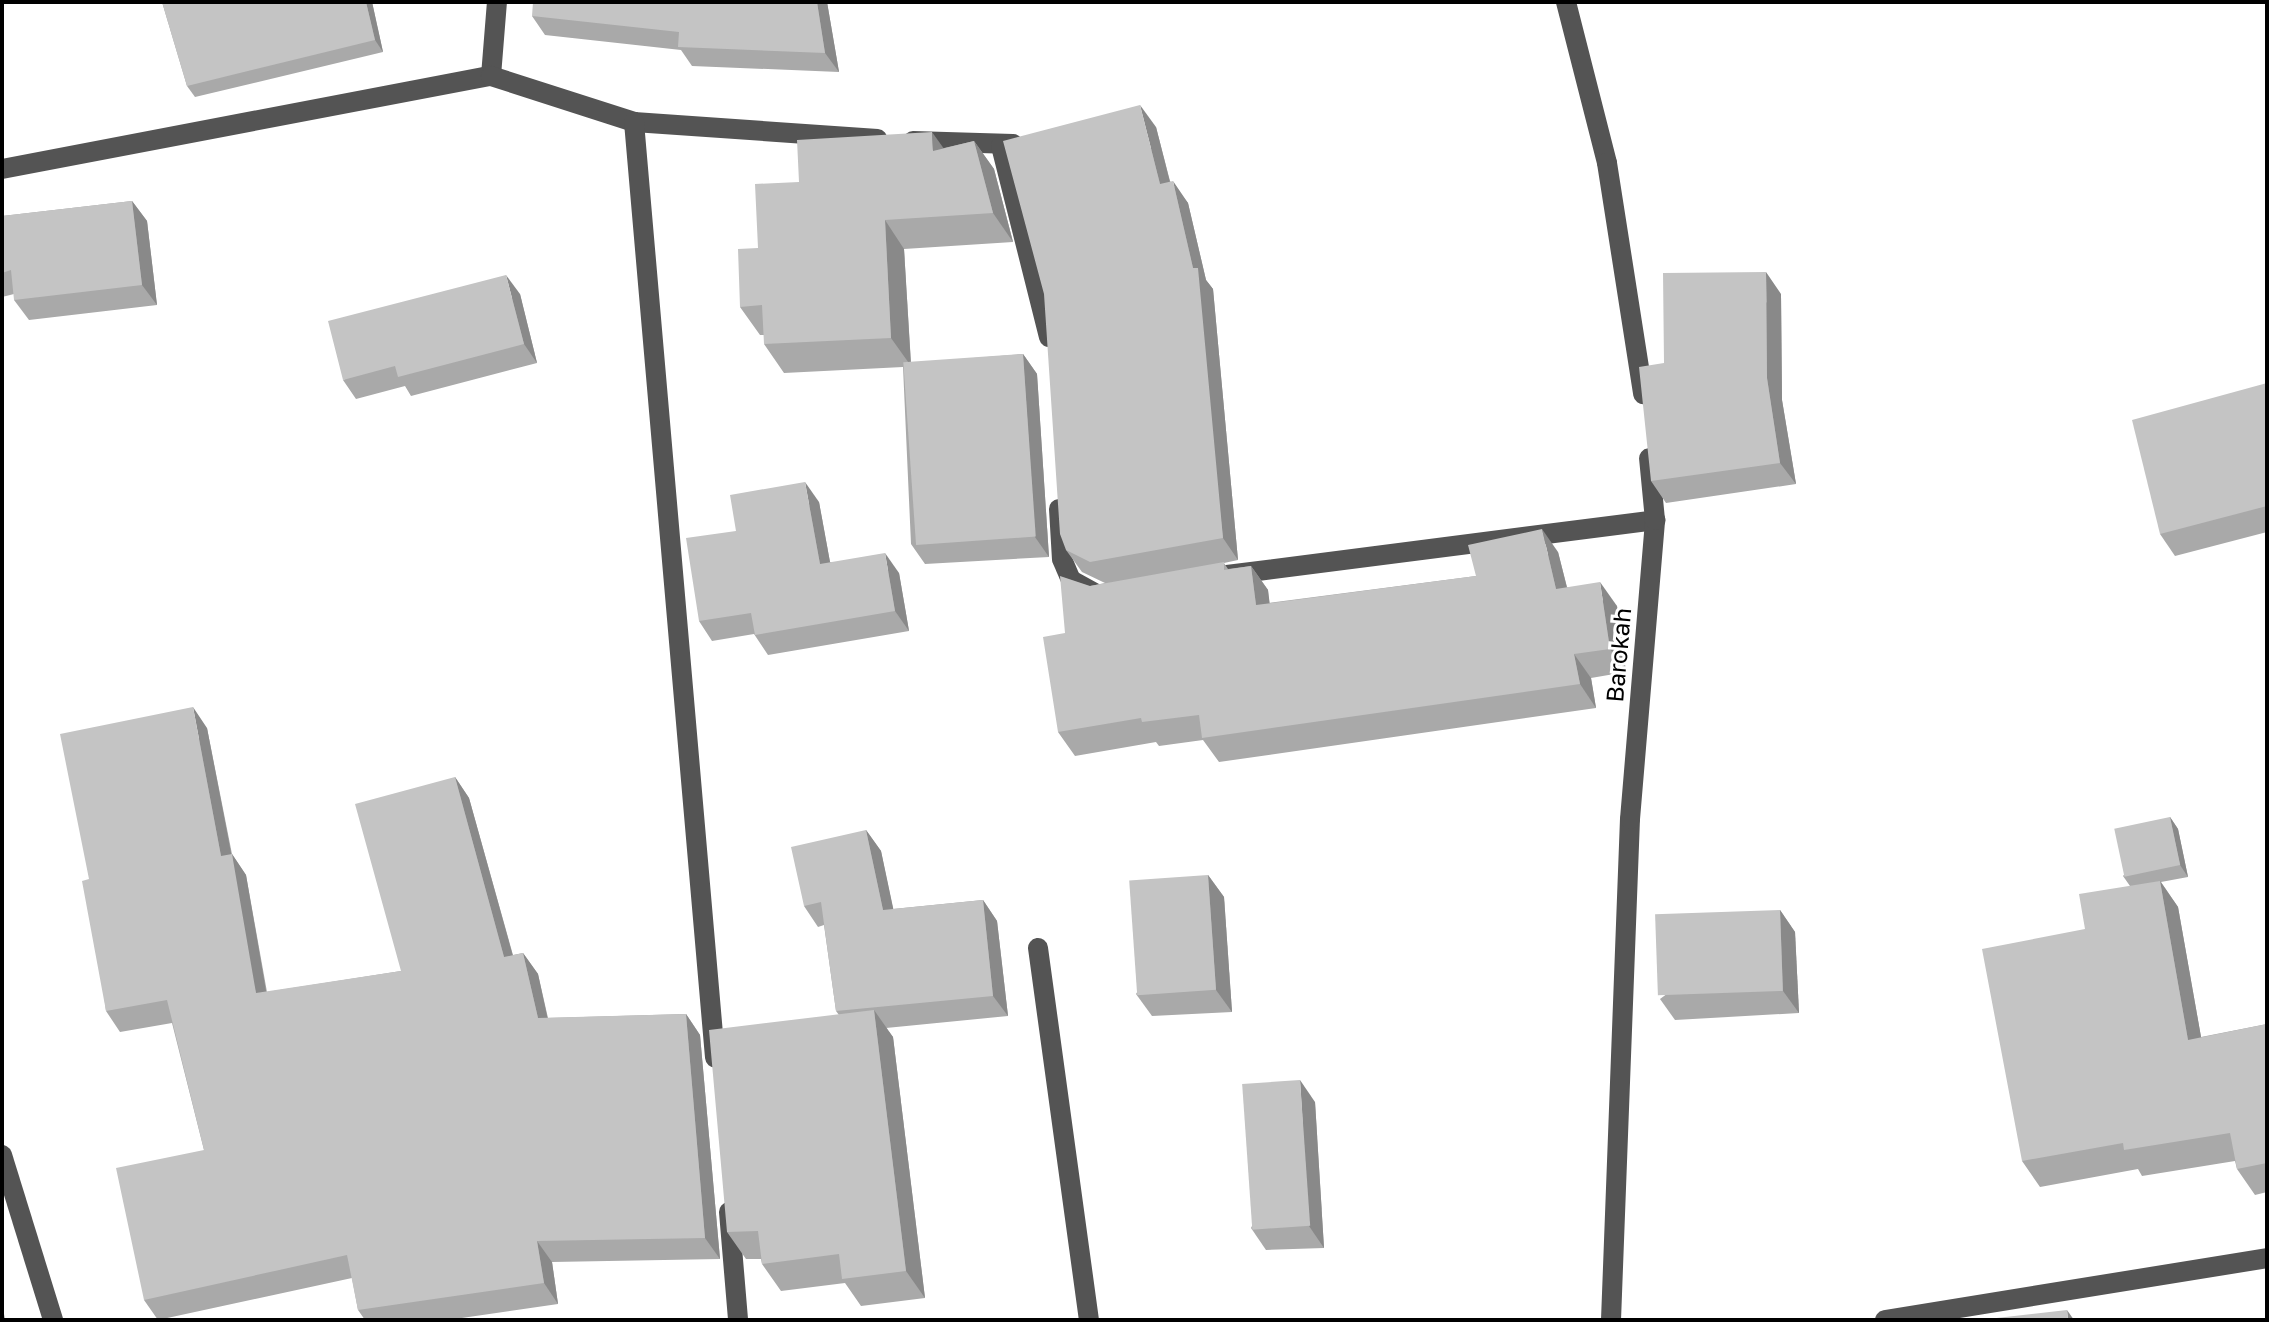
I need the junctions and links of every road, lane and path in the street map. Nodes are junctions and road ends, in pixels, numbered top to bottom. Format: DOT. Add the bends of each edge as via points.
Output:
graph roads {
  1 [pos="497,2"];
  2 [pos="1566,2"];
  3 [pos="491,76"];
  4 [pos="634,122"];
  5 [pos="1040,139"];
  6 [pos="1001,146"];
  7 [pos="2,169"];
  8 [pos="1050,352"];
  9 [pos="1057,479"];
  10 [pos="1655,520"];
  11 [pos="1212,578"];
  12 [pos="1119,595"];
  13 [pos="1038,948"];
  14 [pos="717,1083"];
  15 [pos="2,1155"];
  16 [pos="727,1194"];
  17 [pos="2267,1258"];
  18 [pos="53,1320"];
  19 [pos="738,1320"];
  20 [pos="1089,1320"];
  21 [pos="1611,1320"];
  22 [pos="1885,1320"];
  1 -- 3 [label="street"];
  2 -- 10 [label="street, Barokah" via="1607,163 1646,422"];
  3 -- 4 [label="street"];
  3 -- 7 [label="street"];
  4 -- 6 [label="street"];
  4 -- 14 [label="street"];
  5 -- 6 [label="street"];
  6 -- 8 [label="street" via="1046,317"];
  9 -- 12 [label="street" via="1062,559 1071,580 1104,597"];
  10 -- 11 [label="street"];
  10 -- 21 [label="street, Barokah" via="1630,819"];
  13 -- 20 [label="street"];
  15 -- 18 [label="street"];
  16 -- 19 [label="street"];
  17 -- 22 [label="street"];
}
